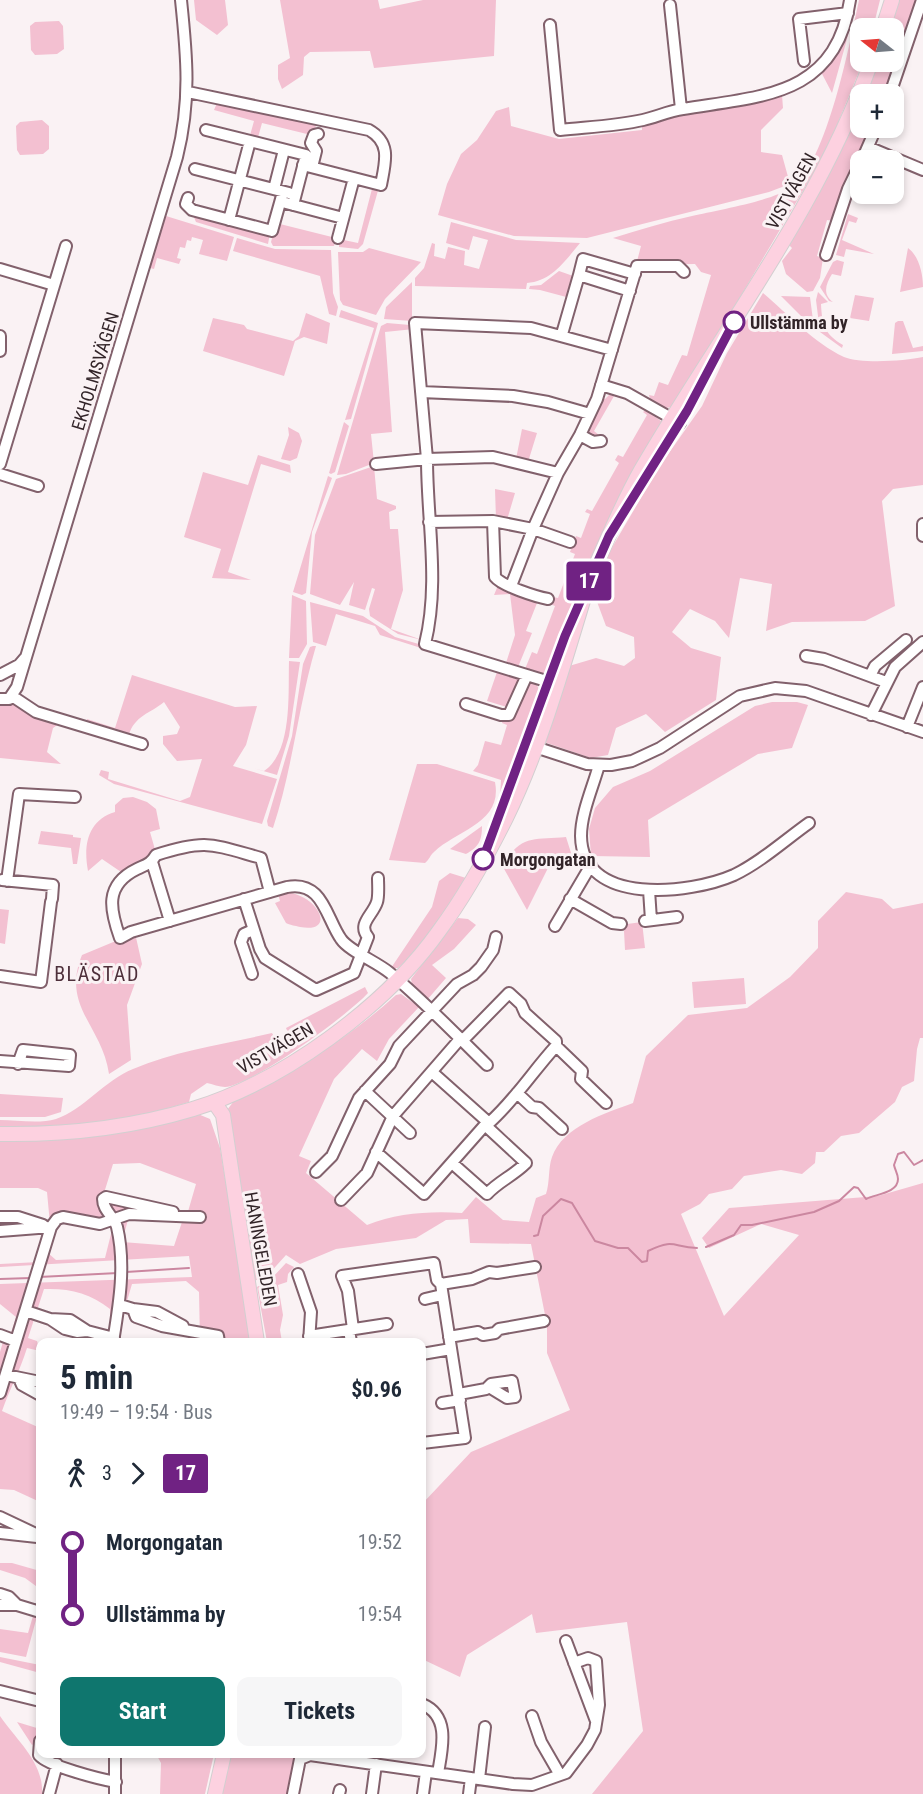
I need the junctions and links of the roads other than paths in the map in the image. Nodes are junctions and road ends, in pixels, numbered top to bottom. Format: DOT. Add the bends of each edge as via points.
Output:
graph roads {
  1 [pos="181,0"];
  2 [pos="850,0"];
  3 [pos="885,0"];
  4 [pos="892,0"];
  5 [pos="922,0"];
  6 [pos="670,5"];
  7 [pos="848,13"];
  8 [pos="882,18"];
  9 [pos="885,18"];
  10 [pos="550,25"];
  11 [pos="804,61"];
  12 [pos="867,72"];
  13 [pos="893,84"];
  14 [pos="188,92"];
  15 [pos="681,109"];
  16 [pos="206,130"];
  17 [pos="318,134"];
  18 [pos="872,138"];
  19 [pos="250,141"];
  20 [pos="868,147"];
  21 [pos="284,150"];
  22 [pos="866,150"];
  23 [pos="308,166"];
  24 [pos="195,169"];
  25 [pos="923,170"];
  26 [pos="354,178"];
  27 [pos="240,181"];
  28 [pos="850,185"];
  29 [pos="279,194"];
  30 [pos="188,198"];
  31 [pos="294,200"];
  32 [pos="343,218"];
  33 [pos="229,220"];
  34 [pos="338,238"];
  35 [pos="66,246"];
  36 [pos="826,255"];
  37 [pos="0,269"];
  38 [pos="684,272"];
  39 [pos="635,274"];
  40 [pos="579,275"];
  41 [pos="54,285"];
  42 [pos="630,291"];
  43 [pos="562,334"];
  44 [pos="0,336"];
  45 [pos="612,350"];
  46 [pos="0,351"];
  47 [pos="601,384"];
  48 [pos="421,392"];
  49 [pos="590,414"];
  50 [pos="676,421"];
  51 [pos="580,435"];
  52 [pos="602,441"];
  53 [pos="427,459"];
  54 [pos="0,464"];
  55 [pos="376,464"];
  56 [pos="558,473"];
  57 [pos="0,474"];
  58 [pos="38,486"];
  59 [pos="493,521"];
  60 [pos="429,522"];
  61 [pos="923,524"];
  62 [pos="533,528"];
  63 [pos="923,536"];
  64 [pos="570,542"];
  65 [pos="512,586"];
  66 [pos="548,599"];
  67 [pos="906,640"];
  68 [pos="923,642"];
  69 [pos="807,656"];
  70 [pos="25,658"];
  71 [pos="0,675"];
  72 [pos="527,675"];
  73 [pos="870,676"];
  74 [pos="886,682"];
  75 [pos="552,683"];
  76 [pos="922,692"];
  77 [pos="12,696"];
  78 [pos="0,699"];
  79 [pos="466,704"];
  80 [pos="871,715"];
  81 [pos="907,727"];
  82 [pos="923,732"];
  83 [pos="142,744"];
  84 [pos="530,745"];
  85 [pos="599,765"];
  86 [pos="75,797"];
  87 [pos="809,823"];
  88 [pos="152,862"];
  89 [pos="591,864"];
  90 [pos="378,878"];
  91 [pos="3,880"];
  92 [pos="649,890"];
  93 [pos="270,892"];
  94 [pos="244,899"];
  95 [pos="570,900"];
  96 [pos="677,917"];
  97 [pos="170,921"];
  98 [pos="621,924"];
  99 [pos="555,926"];
  100 [pos="253,930"];
  101 [pos="496,937"];
  102 [pos="360,953"];
  103 [pos="252,974"];
  104 [pos="0,976"];
  105 [pos="398,980"];
  106 [pos="431,1011"];
  107 [pos="461,1040"];
  108 [pos="556,1046"];
  109 [pos="0,1061"];
  110 [pos="18,1064"];
  111 [pos="487,1065"];
  112 [pos="433,1073"];
  113 [pos="365,1091"];
  114 [pos="517,1093"];
  115 [pos="214,1102"];
  116 [pos="606,1103"];
  117 [pos="393,1116"];
  118 [pos="487,1124"];
  119 [pos="562,1130"];
  120 [pos="410,1133"];
  121 [pos="0,1134"];
  122 [pos="376,1152"];
  123 [pos="452,1163"];
  124 [pos="316,1172"];
  125 [pos="340,1200"];
  126 [pos="181,1215"];
  127 [pos="0,1217"];
  128 [pos="200,1217"];
  129 [pos="112,1219"];
  130 [pos="25,1224"];
  131 [pos="48,1226"];
  132 [pos="0,1231"];
  133 [pos="535,1267"];
  134 [pos="298,1274"];
  135 [pos="442,1289"];
  136 [pos="425,1299"];
  137 [pos="120,1305"];
  138 [pos="26,1311"];
  139 [pos="544,1321"];
  140 [pos="387,1324"];
  141 [pos="351,1329"];
  142 [pos="0,1335"];
  143 [pos="449,1336"];
  144 [pos="108,1338"];
  145 [pos="114,1338"];
  146 [pos="218,1338"];
  147 [pos="256,1338"];
  148 [pos="309,1338"];
  149 [pos="313,1338"];
  150 [pos="351,1338"];
  151 [pos="16,1341"];
  152 [pos="451,1348"];
  153 [pos="426,1353"];
  154 [pos="6,1375"];
  155 [pos="19,1378"];
  156 [pos="36,1381"];
  157 [pos="489,1387"];
  158 [pos="0,1393"];
  159 [pos="36,1393"];
  160 [pos="459,1397"];
  161 [pos="442,1403"];
  162 [pos="426,1443"];
  163 [pos="0,1517"];
  164 [pos="0,1533"];
  165 [pos="36,1535"];
  166 [pos="36,1537"];
  167 [pos="0,1594"];
  168 [pos="0,1605"];
  169 [pos="17,1605"];
  170 [pos="36,1611"];
  171 [pos="566,1641"];
  172 [pos="574,1663"];
  173 [pos="0,1691"];
  174 [pos="36,1700"];
  175 [pos="426,1707"];
  176 [pos="532,1716"];
  177 [pos="596,1721"];
  178 [pos="485,1727"];
  179 [pos="41,1758"];
  180 [pos="115,1758"];
  181 [pos="223,1758"];
  182 [pos="301,1758"];
  183 [pos="355,1758"];
  184 [pos="381,1761"];
  185 [pos="57,1764"];
  186 [pos="426,1772"];
  187 [pos="438,1773"];
  188 [pos="560,1775"];
  189 [pos="475,1779"];
  190 [pos="115,1788"];
  191 [pos="48,1794"];
  192 [pos="213,1794"];
  193 [pos="293,1794"];
  194 [pos="372,1794"];
  195 [pos="423,1794"];
  196 [pos="469,1794"];
  1 -- 14 [label="street, EKHOLMSVÄGEN"];
  2 -- 7 [label="street"];
  3 -- 8 [label="main road"];
  4 -- 9 [label="main road"];
  5 -- 13 [label="street"];
  6 -- 15 [label="street"];
  7 -- 11 [label="street" via="799,19"];
  7 -- 15 [label="street" via="832,52 798,84 770,95"];
  10 -- 15 [label="street" via="560,130 642,121"];
  12 -- 50 [label="main road, VISTVÄGEN" via="834,151"];
  14 -- 26 [label="street" via="379,135 385,145 381,185"];
  14 -- 70 [label="street, EKHOLMSVÄGEN" via="177,157"];
  16 -- 19 [label="street"];
  17 -- 23 [label="street" via="310,143 316,151"];
  18 -- 20 [label="street"];
  19 -- 21 [label="street"];
  19 -- 27 [label="street"];
  20 -- 22 [label="street"];
  20 -- 25 [label="street"];
  21 -- 23 [label="street" via="306,155"];
  21 -- 29 [label="street"];
  23 -- 26 [label="street"];
  23 -- 31 [label="street"];
  24 -- 27 [label="street"];
  26 -- 32 [label="street"];
  27 -- 29 [label="street"];
  27 -- 33 [label="street"];
  28 -- 36 [label="street"];
  29 -- 31 [label="street"];
  29 -- 33 [label="street" via="272,231"];
  30 -- 33 [label="street" via="186,204 192,210"];
  31 -- 32 [label="street"];
  32 -- 34 [label="street"];
  35 -- 41 [label="street"];
  37 -- 41 [label="street"];
  38 -- 39 [label="street" via="678,266 637,267"];
  39 -- 40 [label="street" via="584,259"];
  39 -- 42 [label="street"];
  40 -- 42 [label="street"];
  40 -- 43 [label="street"];
  41 -- 54 [label="street"];
  42 -- 45 [label="street"];
  43 -- 45 [label="street"];
  43 -- 48 [label="street" via="519,327 416,323"];
  44 -- 46 [label="street"];
  45 -- 47 [label="street"];
  47 -- 49 [label="street"];
  47 -- 50 [label="street" via="627,393"];
  48 -- 49 [label="street" via="522,397"];
  48 -- 53 [label="street"];
  49 -- 51 [label="street"];
  50 -- 75 [label="main road, VISTVÄGEN" via="609,536"];
  51 -- 52 [label="street" via="593,442"];
  51 -- 56 [label="street"];
  53 -- 55 [label="street"];
  53 -- 56 [label="street" via="493,457"];
  53 -- 60 [label="street"];
  56 -- 62 [label="street"];
  57 -- 58 [label="street"];
  59 -- 60 [label="street"];
  59 -- 62 [label="street"];
  59 -- 65 [label="street" via="495,577"];
  60 -- 72 [label="street" via="433,598 425,644"];
  61 -- 63 [label="street"];
  62 -- 64 [label="street"];
  62 -- 65 [label="street"];
  65 -- 66 [label="street"];
  67 -- 73 [label="street" via="875,666"];
  68 -- 74 [label="street" via="900,661"];
  69 -- 73 [label="street"];
  70 -- 71 [label="street"];
  70 -- 77 [label="street, EKHOLMSVÄGEN"];
  72 -- 75 [label="street"];
  72 -- 79 [label="street" via="509,714"];
  73 -- 74 [label="street"];
  74 -- 80 [label="street"];
  75 -- 84 [label="main road, VISTVÄGEN"];
  76 -- 81 [label="street"];
  77 -- 78 [label="street"];
  77 -- 83 [label="street" via="36,712"];
  80 -- 81 [label="street"];
  80 -- 85 [label="street" via="799,689 764,689 740,696 641,758"];
  81 -- 82 [label="street"];
  84 -- 85 [label="street"];
  84 -- 105 [label="main road, VISTVÄGEN" via="515,797 472,879 439,931"];
  85 -- 89 [label="street" via="581,831 583,849"];
  86 -- 91 [label="street" via="19,794"];
  87 -- 92 [label="street" via="748,867 723,879"];
  88 -- 93 [label="street" via="156,855 192,844 222,846 261,858"];
  88 -- 97 [label="street"];
  88 -- 97 [label="street" via="125,876 111,907 120,938"];
  89 -- 92 [label="street" via="601,876 617,884"];
  89 -- 95 [label="street"];
  90 -- 102 [label="street" via="377,901 364,924 368,937"];
  91 -- 104 [label="street" via="53,885 40,982"];
  92 -- 96 [label="street" via="648,920"];
  93 -- 94 [label="street"];
  93 -- 102 [label="street" via="296,886 312,892 323,901 341,940"];
  94 -- 97 [label="street"];
  94 -- 100 [label="street"];
  95 -- 98 [label="street"];
  95 -- 99 [label="street"];
  100 -- 102 [label="street" via="269,961 316,990 354,973"];
  100 -- 103 [label="street" via="244,934 241,942"];
  101 -- 106 [label="street" via="493,950 474,975 457,984"];
  102 -- 105 [label="street"];
  105 -- 106 [label="street"];
  105 -- 115 [label="main road, VISTVÄGEN" via="328,1038 279,1069"];
  106 -- 107 [label="street"];
  106 -- 113 [label="street"];
  107 -- 108 [label="street" via="509,993 556,1041"];
  107 -- 111 [label="street"];
  107 -- 112 [label="street"];
  108 -- 114 [label="street"];
  108 -- 116 [label="street" via="582,1071 581,1078"];
  109 -- 110 [label="street"];
  112 -- 117 [label="street"];
  112 -- 118 [label="street"];
  113 -- 117 [label="street"];
  113 -- 124 [label="street" via="332,1156"];
  114 -- 118 [label="street"];
  114 -- 119 [label="street"];
  115 -- 121 [label="main road, VISTVÄGEN" via="117,1126"];
  115 -- 147 [label="main road, HANINGELEDEN" via="223,1115"];
  117 -- 120 [label="street"];
  117 -- 122 [label="street"];
  118 -- 123 [label="street"];
  118 -- 123 [label="street" via="526,1163 487,1194"];
  122 -- 123 [label="street" via="424,1194"];
  122 -- 125 [label="street" via="367,1173"];
  126 -- 128 [label="street"];
  126 -- 129 [label="street" via="129,1214"];
  126 -- 129 [label="street" via="104,1197 103,1205"];
  127 -- 130 [label="street"];
  129 -- 131 [label="street" via="100,1224 63,1217"];
  129 -- 137 [label="street" via="116,1225"];
  130 -- 131 [label="street"];
  130 -- 132 [label="street"];
  131 -- 138 [label="street"];
  133 -- 135 [label="street" via="480,1273"];
  134 -- 148 [label="street" via="311,1312"];
  135 -- 136 [label="street"];
  135 -- 141 [label="street" via="434,1263 342,1276 348,1291"];
  135 -- 143 [label="street"];
  137 -- 145 [label="street"];
  137 -- 146 [label="street" via="157,1312 187,1328"];
  138 -- 144 [label="street" via="50,1319 70,1320"];
  138 -- 151 [label="street"];
  139 -- 143 [label="street" via="483,1335 478,1332"];
  140 -- 141 [label="street"];
  141 -- 149 [label="street"];
  141 -- 150 [label="street"];
  142 -- 151 [label="street"];
  143 -- 152 [label="street"];
  151 -- 154 [label="street"];
  152 -- 153 [label="street"];
  152 -- 160 [label="street"];
  154 -- 155 [label="street"];
  154 -- 158 [label="street"];
  155 -- 156 [label="street"];
  155 -- 159 [label="street" via="22,1385"];
  157 -- 160 [label="street"];
  160 -- 161 [label="street"];
  160 -- 162 [label="street" via="465,1438"];
  163 -- 165 [label="street"];
  164 -- 166 [label="street"];
  167 -- 169 [label="street"];
  168 -- 169 [label="street"];
  169 -- 170 [label="street"];
  171 -- 172 [label="street"];
  172 -- 177 [label="street"];
  172 -- 177 [label="street" via="588,1658 598,1666"];
  173 -- 174 [label="street"];
  175 -- 187 [label="street" via="434,1712 443,1732"];
  176 -- 188 [label="street" via="547,1755"];
  177 -- 188 [label="street" via="587,1746 570,1771"];
  178 -- 189 [label="street"];
  179 -- 185 [label="street"];
  180 -- 190 [label="street"];
  181 -- 192 [label="main road"];
  182 -- 193 [label="street"];
  183 -- 184 [label="street"];
  184 -- 186 [label="street"];
  184 -- 194 [label="street"];
  185 -- 190 [label="street"];
  185 -- 191 [label="street"];
  186 -- 187 [label="street"];
  186 -- 195 [label="street"];
  187 -- 189 [label="street"];
  188 -- 189 [label="street" via="532,1785"];
  189 -- 196 [label="street"];
}
